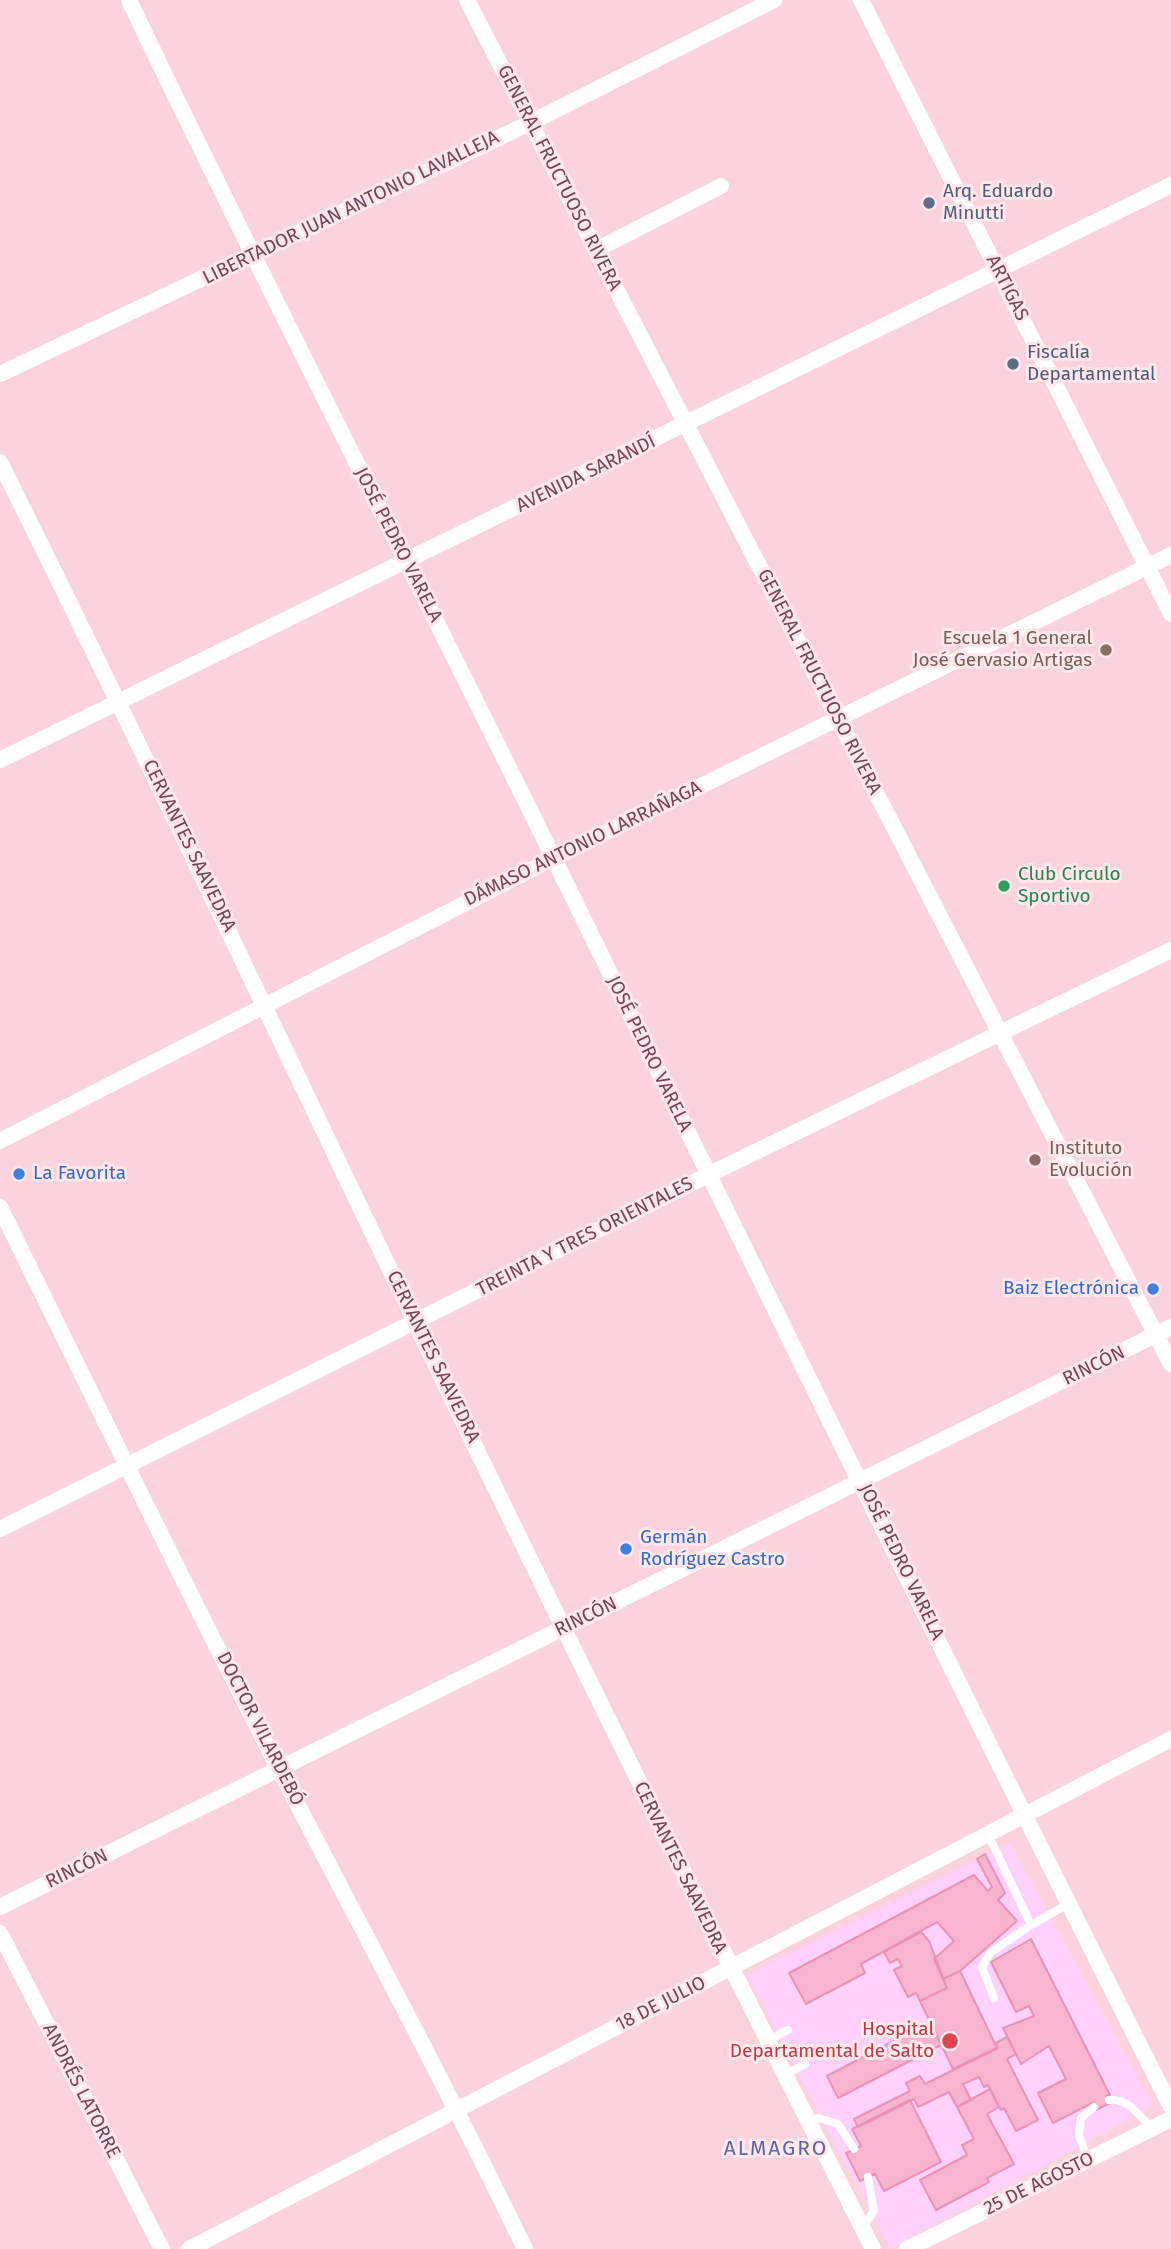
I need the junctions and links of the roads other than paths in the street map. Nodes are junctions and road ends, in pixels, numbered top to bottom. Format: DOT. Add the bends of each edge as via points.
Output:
graph roads {
  1 [pos="129,0"];
  2 [pos="467,0"];
  3 [pos="774,0"];
  4 [pos="861,0"];
  5 [pos="530,123"];
  6 [pos="1171,185"];
  7 [pos="722,186"];
  8 [pos="596,250"];
  9 [pos="251,257"];
  10 [pos="998,270"];
  11 [pos="0,374"];
  12 [pos="687,424"];
  13 [pos="0,462"];
  14 [pos="1171,555"];
  15 [pos="408,562"];
  16 [pos="1147,566"];
  17 [pos="1171,614"];
  18 [pos="120,703"];
  19 [pos="837,719"];
  20 [pos="0,760"];
  21 [pos="554,858"];
  22 [pos="1171,950"];
  23 [pos="265,1003"];
  24 [pos="1000,1033"];
  25 [pos="0,1141"];
  26 [pos="708,1175"];
  27 [pos="0,1206"];
  28 [pos="415,1322"];
  29 [pos="1164,1331"];
  30 [pos="1171,1364"];
  31 [pos="127,1467"];
  32 [pos="862,1481"];
  33 [pos="0,1529"];
  34 [pos="563,1628"];
  35 [pos="1171,1739"];
  36 [pos="279,1769"];
  37 [pos="1023,1815"];
  38 [pos="988,1834"];
  39 [pos="1068,1904"];
  40 [pos="0,1907"];
  41 [pos="1031,1924"];
  42 [pos="0,1933"];
  43 [pos="729,1968"];
  44 [pos="994,1998"];
  45 [pos="788,2030"];
  46 [pos="767,2041"];
  47 [pos="805,2064"];
  48 [pos="785,2075"];
  49 [pos="1109,2100"];
  50 [pos="1094,2107"];
  51 [pos="1171,2107"];
  52 [pos="458,2109"];
  53 [pos="1171,2119"];
  54 [pos="808,2120"];
  55 [pos="1152,2128"];
  56 [pos="854,2149"];
  57 [pos="1088,2160"];
  58 [pos="868,2177"];
  59 [pos="862,2228"];
  60 [pos="162,2249"];
  61 [pos="188,2249"];
  62 [pos="525,2249"];
  63 [pos="873,2249"];
  64 [pos="907,2249"];
  1 -- 9 [label="street, JOSÉ PEDRO VARELA"];
  2 -- 5 [label="street, GENERAL FRUCTUOSO RIVERA"];
  3 -- 5 [label="street, LIBERTADOR JUAN ANTONIO LAVALLEJA"];
  4 -- 10 [label="street, ARTIGAS"];
  5 -- 8 [label="street, GENERAL FRUCTUOSO RIVERA"];
  5 -- 9 [label="street, LIBERTADOR JUAN ANTONIO LAVALLEJA"];
  6 -- 10 [label="street, AVENIDA SARANDÍ"];
  7 -- 8 [label="street"];
  8 -- 12 [label="street, GENERAL FRUCTUOSO RIVERA"];
  9 -- 11 [label="street, LIBERTADOR JUAN ANTONIO LAVALLEJA"];
  9 -- 15 [label="street, JOSÉ PEDRO VARELA"];
  10 -- 12 [label="street, AVENIDA SARANDÍ"];
  10 -- 16 [label="street, ARTIGAS"];
  12 -- 15 [label="street, AVENIDA SARANDÍ"];
  12 -- 19 [label="street, GENERAL FRUCTUOSO RIVERA"];
  13 -- 18 [label="street, CERVANTES SAAVEDRA"];
  14 -- 16 [label="street, DÁMASO ANTONIO LARRAÑAGA"];
  15 -- 18 [label="street, AVENIDA SARANDÍ"];
  15 -- 21 [label="street, JOSÉ PEDRO VARELA"];
  16 -- 17 [label="street, ARTIGAS"];
  16 -- 19 [label="street, DÁMASO ANTONIO LARRAÑAGA"];
  18 -- 20 [label="street, AVENIDA SARANDÍ"];
  18 -- 23 [label="street, CERVANTES SAAVEDRA"];
  19 -- 21 [label="street, DÁMASO ANTONIO LARRAÑAGA"];
  19 -- 24 [label="street, GENERAL FRUCTUOSO RIVERA"];
  21 -- 23 [label="street, DÁMASO ANTONIO LARRAÑAGA"];
  21 -- 26 [label="street, JOSÉ PEDRO VARELA"];
  22 -- 24 [label="street, TREINTA Y TRES ORIENTALES"];
  23 -- 25 [label="street, DÁMASO ANTONIO LARRAÑAGA"];
  23 -- 28 [label="street, CERVANTES SAAVEDRA"];
  24 -- 26 [label="street, TREINTA Y TRES ORIENTALES"];
  24 -- 29 [label="street, GENERAL FRUCTUOSO RIVERA"];
  26 -- 28 [label="street, TREINTA Y TRES ORIENTALES"];
  26 -- 32 [label="street, JOSÉ PEDRO VARELA"];
  27 -- 31 [label="street, DOCTOR VILARDEBÓ"];
  28 -- 31 [label="street, TREINTA Y TRES ORIENTALES"];
  28 -- 34 [label="street, CERVANTES SAAVEDRA"];
  29 -- 30 [label="street, GENERAL FRUCTUOSO RIVERA"];
  29 -- 32 [label="street, RINCÓN"];
  31 -- 33 [label="street, TREINTA Y TRES ORIENTALES"];
  31 -- 36 [label="street, DOCTOR VILARDEBÓ"];
  32 -- 34 [label="street, RINCÓN"];
  32 -- 37 [label="street, JOSÉ PEDRO VARELA"];
  34 -- 36 [label="street, RINCÓN"];
  34 -- 43 [label="street, CERVANTES SAAVEDRA"];
  35 -- 37 [label="street, 18 DE JULIO"];
  36 -- 40 [label="street, RINCÓN"];
  36 -- 52 [label="street, DOCTOR VILARDEBÓ"];
  37 -- 38 [label="street, 18 DE JULIO"];
  37 -- 39 [label="street, JOSÉ PEDRO VARELA"];
  38 -- 41 [label="lane"];
  38 -- 43 [label="street, 18 DE JULIO"];
  39 -- 41 [label="lane"];
  39 -- 51 [label="street, JOSÉ PEDRO VARELA"];
  41 -- 44 [label="lane" via="990,1953 982,1966"];
  42 -- 60 [label="street, ANDRÉS LATORRE"];
  43 -- 46 [label="street, CERVANTES SAAVEDRA"];
  43 -- 52 [label="street, 18 DE JULIO"];
  45 -- 46 [label="lane"];
  46 -- 48 [label="street, CERVANTES SAAVEDRA"];
  47 -- 48 [label="lane"];
  48 -- 54 [label="street, CERVANTES SAAVEDRA"];
  49 -- 55 [label="lane" via="1131,2107"];
  50 -- 57 [label="lane" via="1081,2118 1079,2135"];
  52 -- 61 [label="street, 18 DE JULIO"];
  52 -- 62 [label="street, DOCTOR VILARDEBÓ"];
  53 -- 55 [label="street, 25 DE AGOSTO"];
  54 -- 56 [label="lane" via="838,2124"];
  54 -- 59 [label="street, CERVANTES SAAVEDRA"];
  55 -- 57 [label="street, 25 DE AGOSTO"];
  57 -- 64 [label="street, 25 DE AGOSTO"];
  58 -- 59 [label="lane" via="874,2211"];
  59 -- 63 [label="street, CERVANTES SAAVEDRA"];
}
